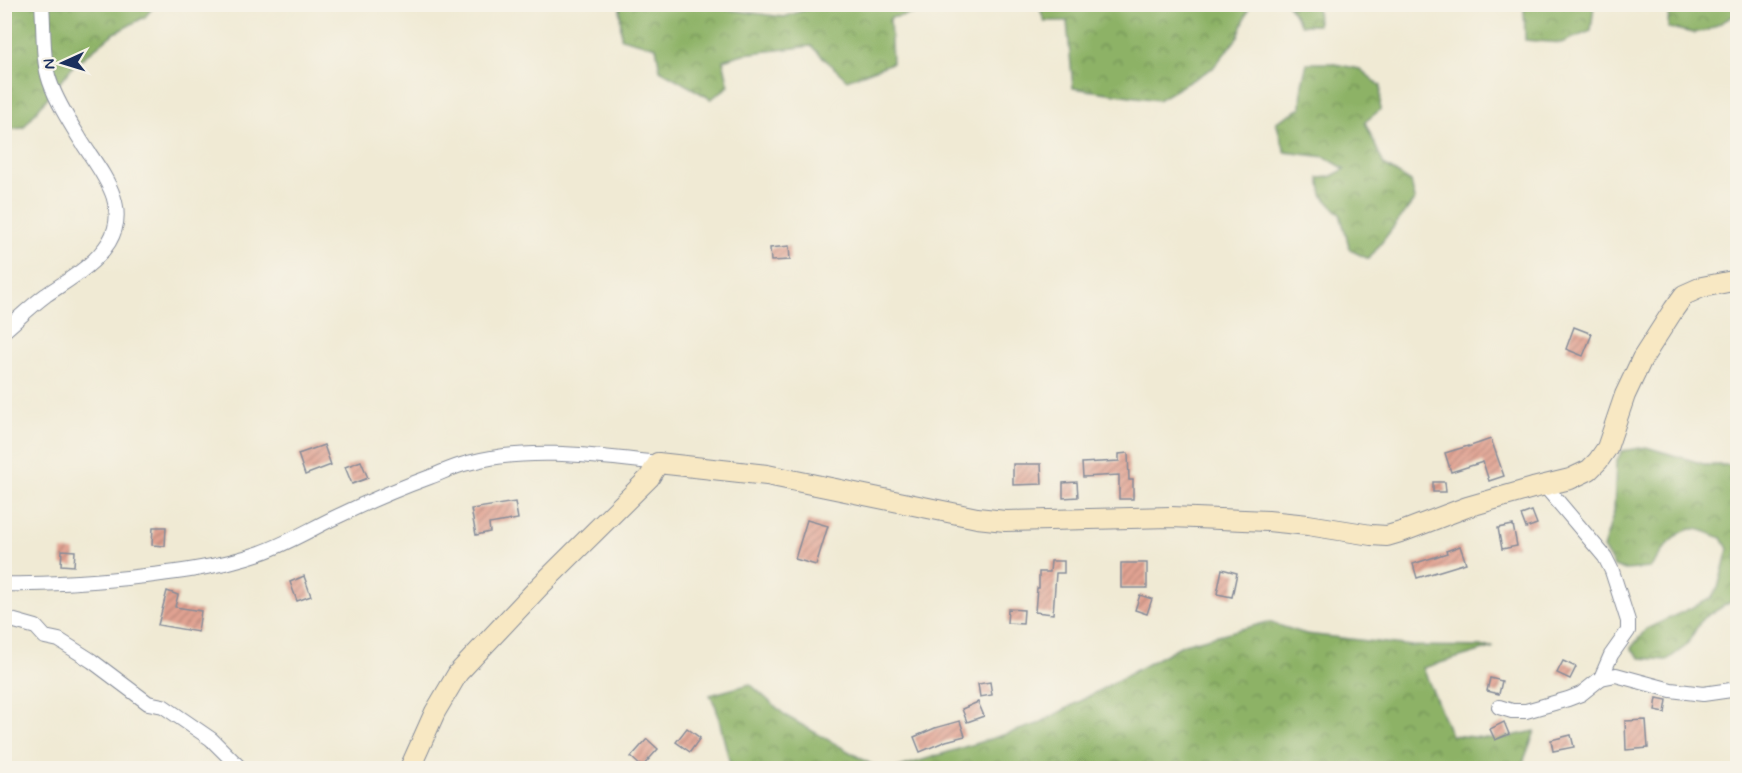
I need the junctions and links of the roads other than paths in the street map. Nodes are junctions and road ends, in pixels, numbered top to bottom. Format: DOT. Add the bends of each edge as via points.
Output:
graph roads {
  1 [pos="42,4"];
  2 [pos="1737,280"];
  3 [pos="4,331"];
  4 [pos="658,463"];
  5 [pos="1544,485"];
  6 [pos="4,584"];
  7 [pos="4,618"];
  8 [pos="1602,678"];
  9 [pos="1737,689"];
  10 [pos="1498,707"];
  11 [pos="240,768"];
  12 [pos="410,768"];
  1 -- 3 [label="street" via="49,80 110,185 116,222 98,256"];
  2 -- 5 [label="street" via="1684,295 1642,359 1607,448 1598,461 1569,479"];
  4 -- 5 [label="street" via="767,475 1005,521 1171,517 1278,522 1379,536"];
  4 -- 6 [label="street" via="549,454 468,463 395,490 293,539 243,558 163,574"];
  4 -- 12 [label="street" via="649,478 458,673"];
  5 -- 8 [label="street" via="1605,557 1628,621 1628,631 1611,654"];
  7 -- 11 [label="street" via="36,627 45,637 59,640 92,661 148,703 164,706 211,739"];
  8 -- 9 [label="street" via="1616,675 1703,694"];
  8 -- 10 [label="street" via="1581,694 1526,711"];
}
